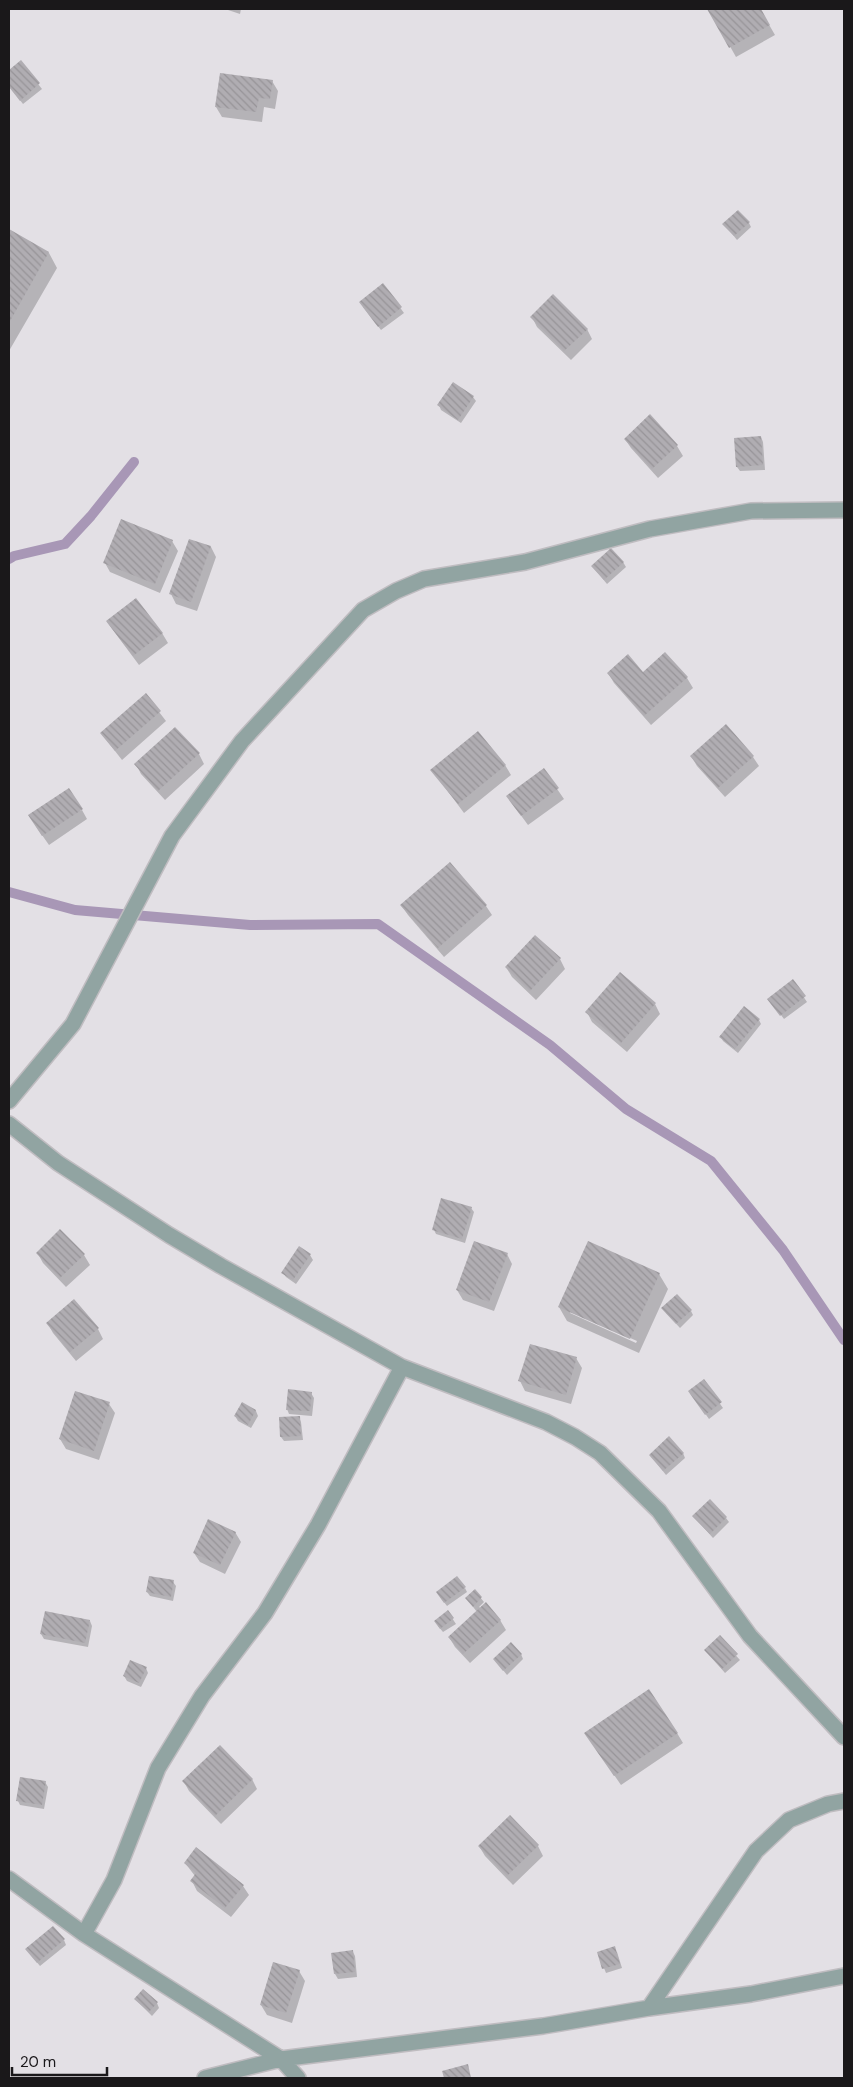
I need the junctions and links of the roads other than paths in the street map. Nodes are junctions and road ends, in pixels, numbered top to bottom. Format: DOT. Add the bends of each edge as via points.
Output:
graph roads {
  1 [pos="844,511"];
  2 [pos="9,1101"];
  3 [pos="9,1124"];
  4 [pos="402,1367"];
  5 [pos="844,1737"];
  6 [pos="844,1801"];
  7 [pos="9,1879"];
  8 [pos="84,1934"];
  9 [pos="844,1976"];
  10 [pos="649,2008"];
  11 [pos="281,2059"];
  12 [pos="205,2078"];
  13 [pos="298,2078"];
  1 -- 2 [label="street" via="752,512 650,529 525,562 424,579 363,610 242,741 172,836 73,1024"];
  3 -- 4 [label="street" via="58,1163 170,1235"];
  4 -- 5 [label="street" via="546,1422 600,1453 658,1511 750,1636"];
  4 -- 8 [label="street" via="318,1525 265,1613 202,1696 158,1768 114,1880"];
  6 -- 10 [label="street" via="789,1820 756,1851"];
  7 -- 8 [label="street"];
  8 -- 11 [label="street"];
  9 -- 10 [label="street" via="751,1994"];
  10 -- 11 [label="street" via="543,2026"];
  11 -- 12 [label="street"];
  11 -- 13 [label="street"];
}
